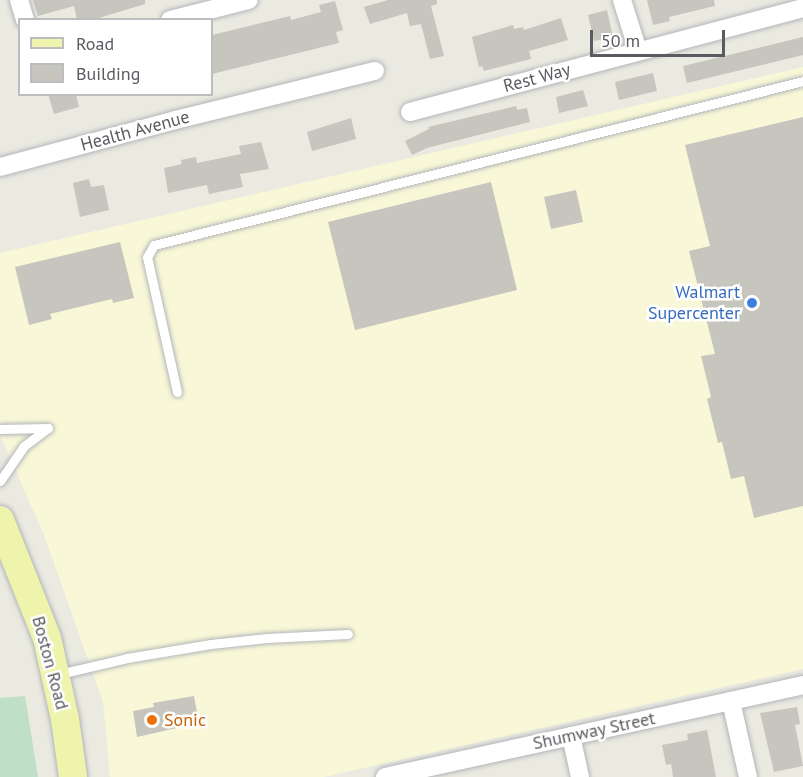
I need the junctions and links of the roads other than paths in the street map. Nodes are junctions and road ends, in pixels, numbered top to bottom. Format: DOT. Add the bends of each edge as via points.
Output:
graph roads {
  1 [pos="19,0"];
  2 [pos="249,0"];
  3 [pos="622,0"];
  4 [pos="803,8"];
  5 [pos="24,18"];
  6 [pos="178,18"];
  7 [pos="638,51"];
  8 [pos="375,71"];
  9 [pos="803,81"];
  10 [pos="410,112"];
  11 [pos="0,167"];
  12 [pos="177,392"];
  13 [pos="0,429"];
  14 [pos="0,481"];
  15 [pos="0,520"];
  16 [pos="348,634"];
  17 [pos="57,675"];
  18 [pos="803,685"];
  19 [pos="731,701"];
  20 [pos="571,736"];
  21 [pos="73,777"];
  22 [pos="385,777"];
  23 [pos="580,777"];
  24 [pos="748,777"];
  1 -- 5 [label="street"];
  2 -- 6 [label="street"];
  3 -- 7 [label="street"];
  4 -- 7 [label="street, Rest Way"];
  7 -- 10 [label="street, Rest Way"];
  8 -- 11 [label="street, Health Avenue"];
  9 -- 12 [label="lane" via="154,245 147,257"];
  13 -- 14 [label="lane" via="48,428 24,446"];
  15 -- 17 [label="main road, Boston Road" via="47,638"];
  16 -- 17 [label="lane" via="202,646"];
  17 -- 21 [label="main road, Boston Road"];
  18 -- 19 [label="street, Shumway Street"];
  19 -- 20 [label="street, Shumway Street"];
  19 -- 24 [label="street"];
  20 -- 22 [label="street, Shumway Street"];
  20 -- 23 [label="street"];
}
